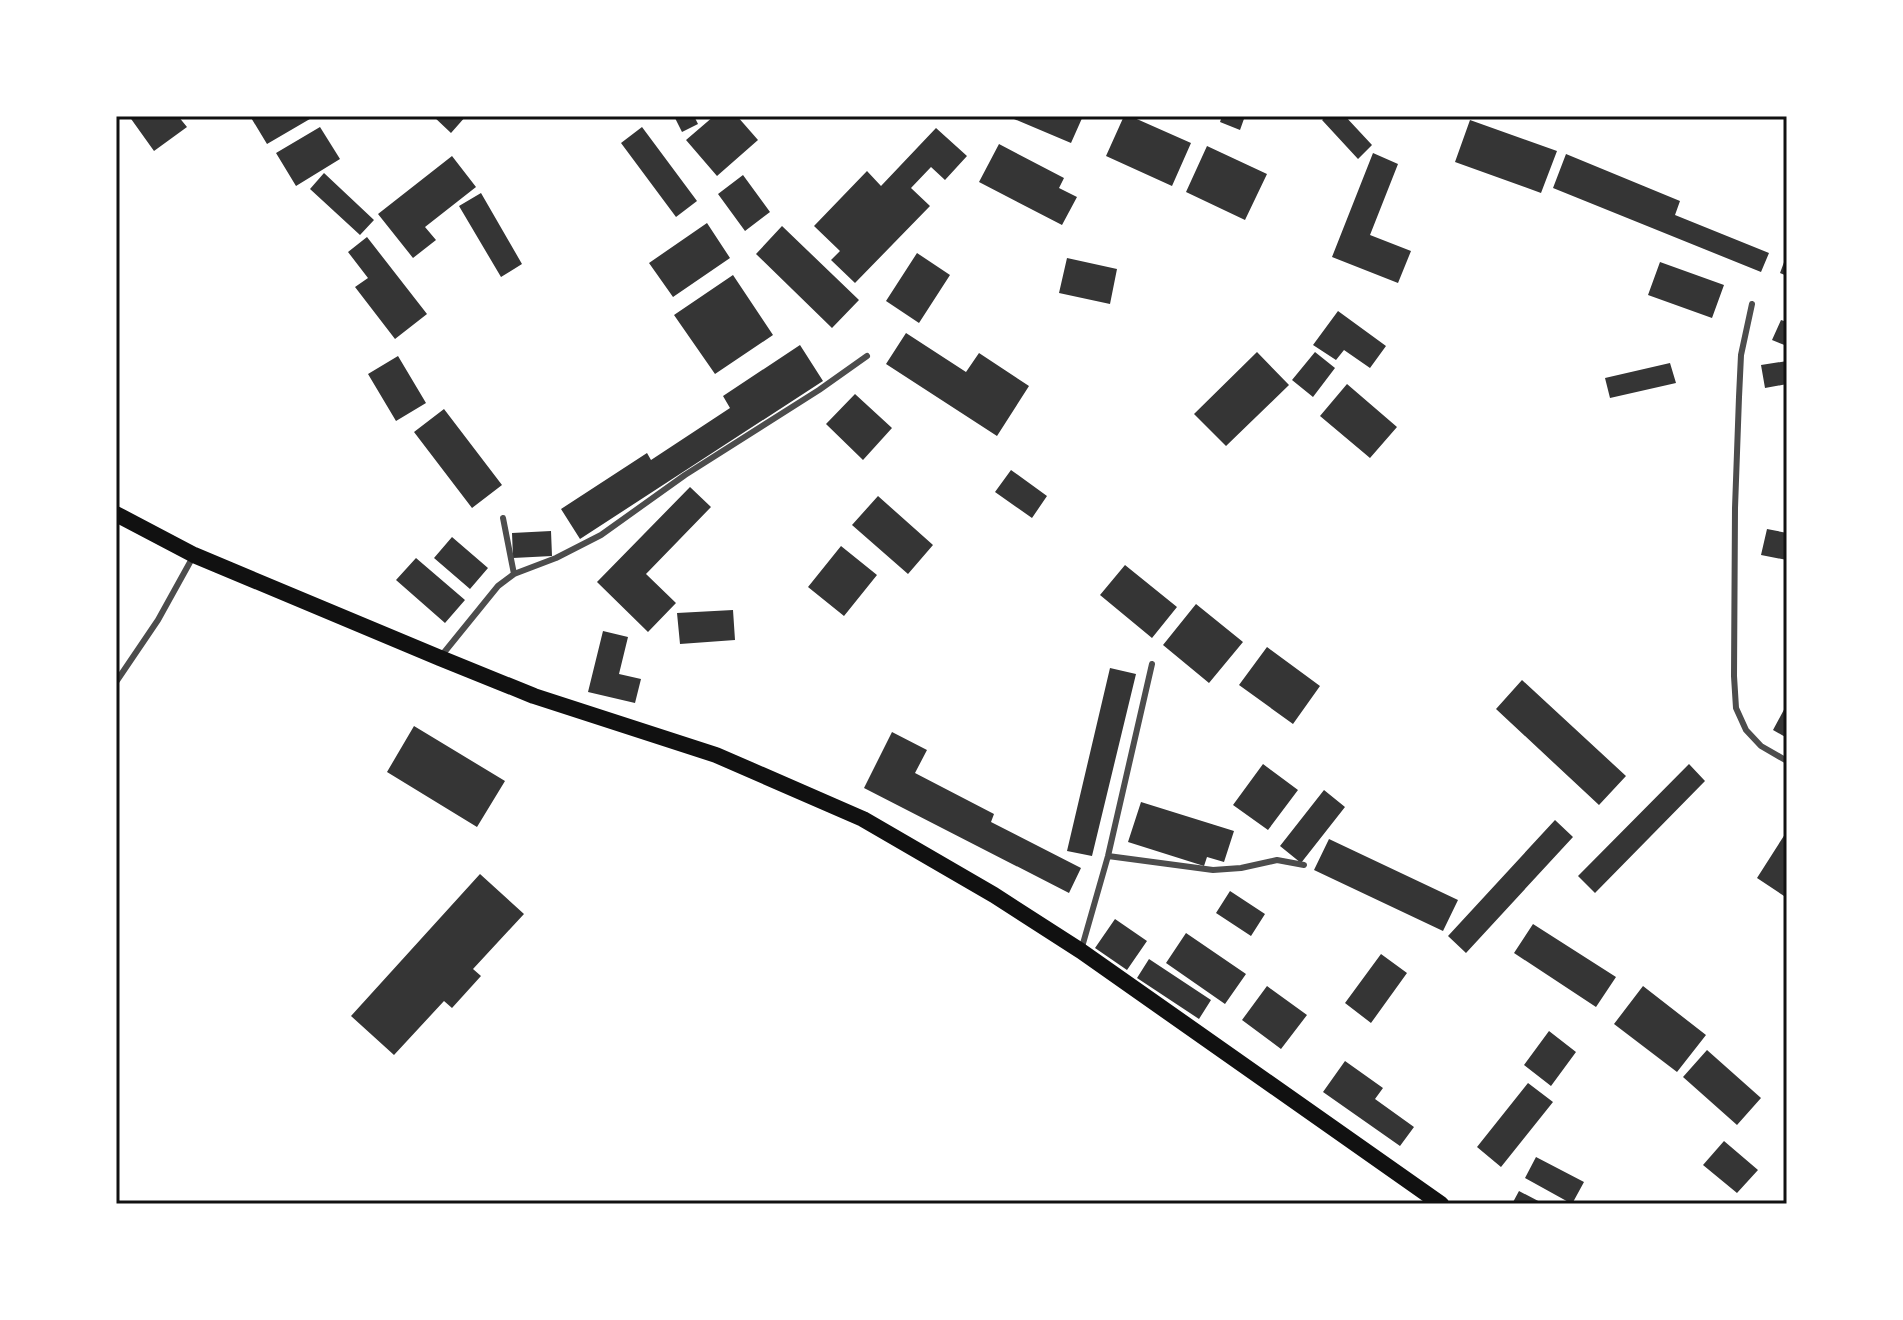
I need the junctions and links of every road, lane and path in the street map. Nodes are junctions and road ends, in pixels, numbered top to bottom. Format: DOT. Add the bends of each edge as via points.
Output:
graph roads {
  1 [pos="1752,304"];
  2 [pos="867,356"];
  3 [pos="116,514"];
  4 [pos="503,518"];
  5 [pos="194,555"];
  6 [pos="514,574"];
  7 [pos="440,658"];
  8 [pos="1152,664"];
  9 [pos="116,682"];
  10 [pos="1787,761"];
  11 [pos="1108,856"];
  12 [pos="1304,865"];
  13 [pos="1081,951"];
  14 [pos="1441,1204"];
  1 -- 10 [label="lane" via="1739,383 1736,708 1761,746"];
  2 -- 6 [label="lane" via="601,535"];
  3 -- 5 [label="main road"];
  4 -- 6 [label="lane"];
  5 -- 7 [label="main road"];
  5 -- 9 [label="lane"];
  6 -- 7 [label="lane" via="498,586"];
  7 -- 13 [label="main road" via="534,696 716,755 863,819"];
  8 -- 11 [label="lane"];
  11 -- 12 [label="lane" via="1213,870 1277,860"];
  11 -- 13 [label="lane"];
  13 -- 14 [label="main road"];
}
